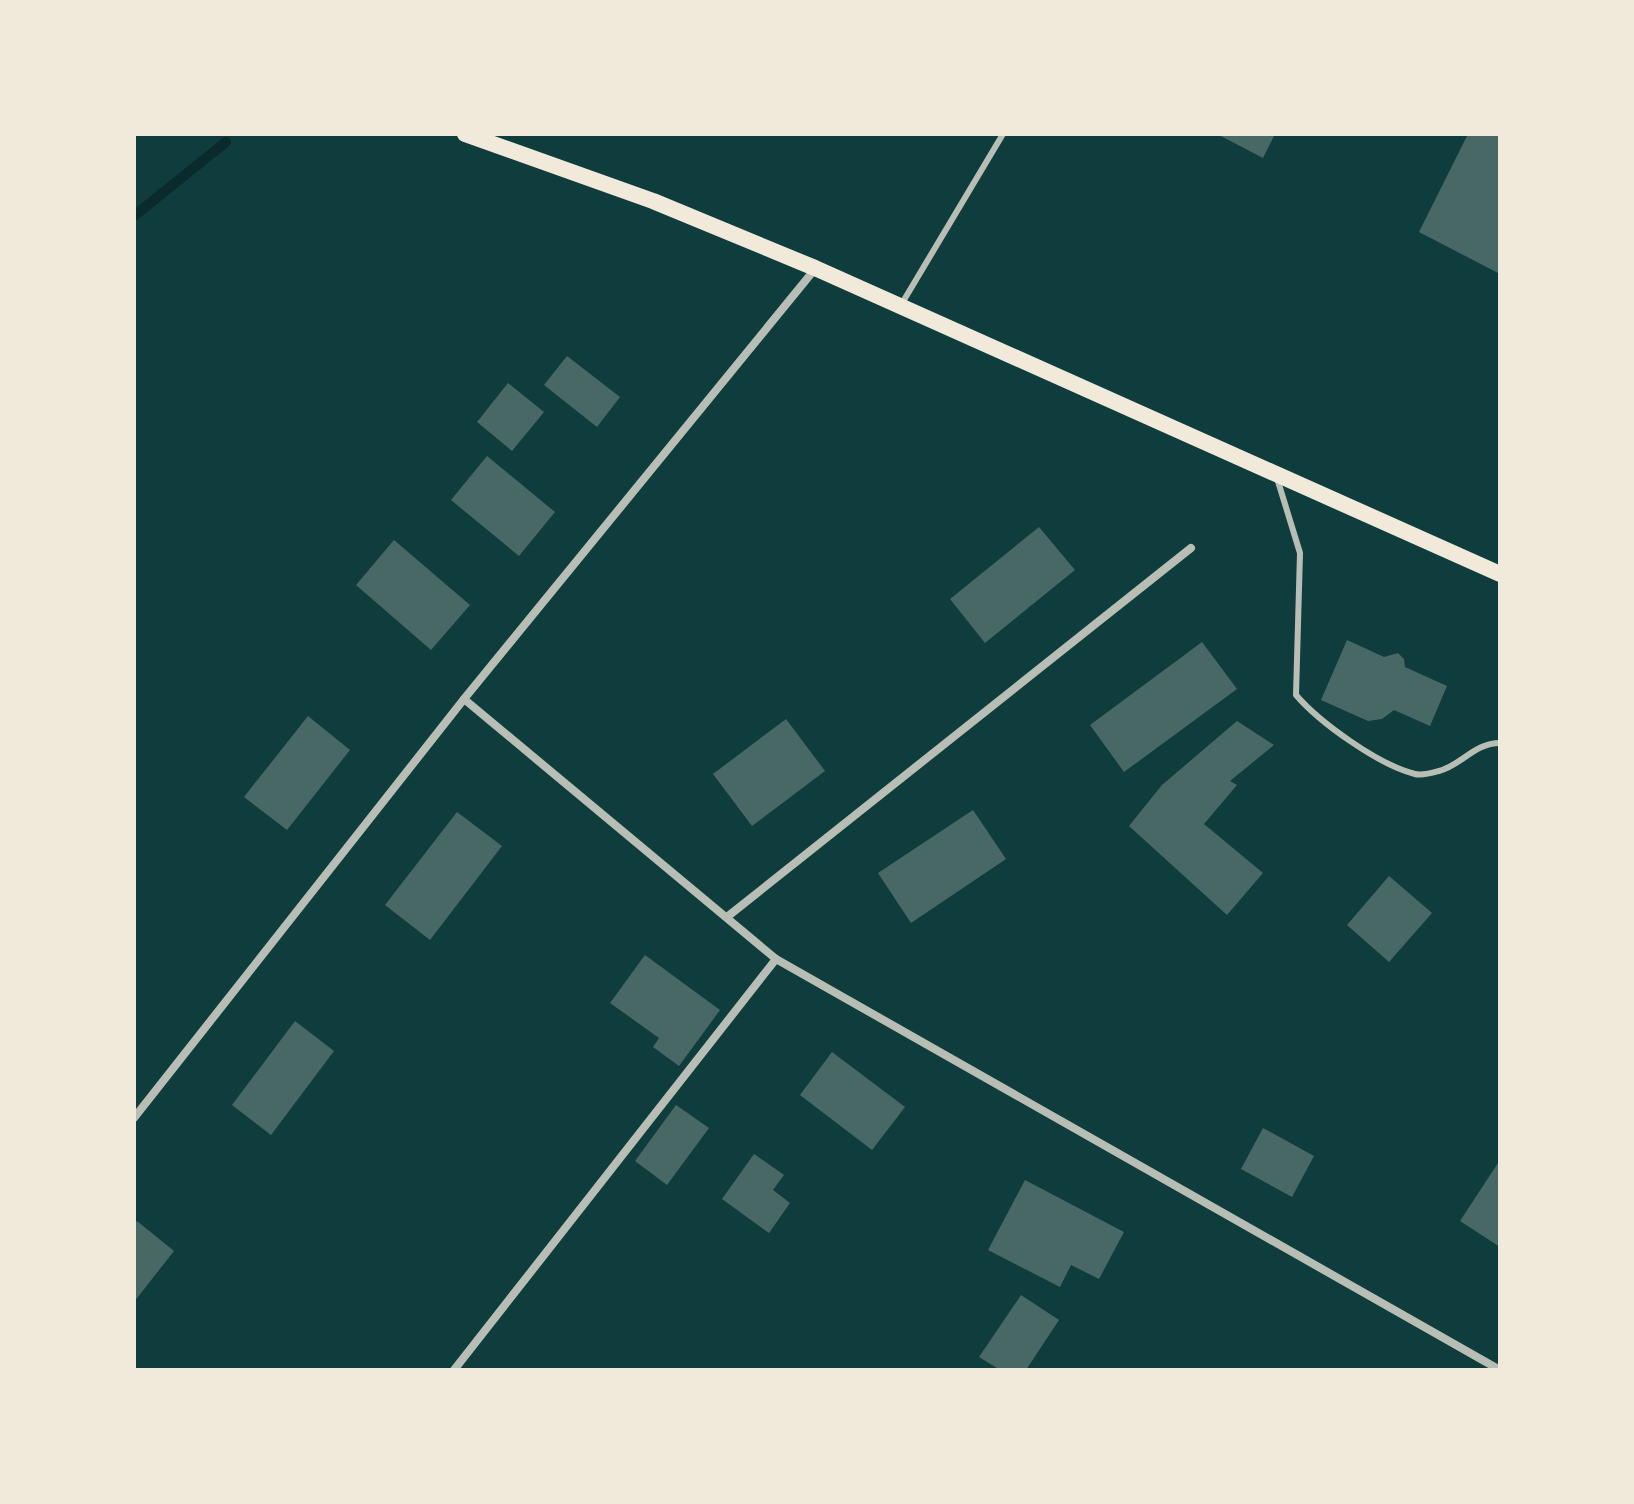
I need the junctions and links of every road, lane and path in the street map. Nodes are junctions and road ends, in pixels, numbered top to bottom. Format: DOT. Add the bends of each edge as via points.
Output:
graph roads {
  1 [pos="467,134"];
  2 [pos="1003,134"];
  3 [pos="815,268"];
  4 [pos="901,305"];
  5 [pos="1276,474"];
  6 [pos="1191,548"];
  7 [pos="1500,574"];
  8 [pos="464,699"];
  9 [pos="1500,743"];
  10 [pos="727,917"];
  11 [pos="776,959"];
  12 [pos="134,1118"];
  13 [pos="454,1370"];
  14 [pos="1500,1370"];
  1 -- 3 [label="main road" via="653,201"];
  2 -- 4 [label="lane"];
  3 -- 4 [label="main road"];
  3 -- 8 [label="street"];
  4 -- 5 [label="main road"];
  5 -- 7 [label="main road"];
  5 -- 9 [label="lane" via="1300,553 1296,695 1314,716 1418,775 1443,771 1477,747"];
  6 -- 10 [label="street"];
  8 -- 10 [label="street"];
  8 -- 12 [label="street"];
  10 -- 11 [label="street"];
  11 -- 13 [label="street"];
  11 -- 14 [label="street"];
}
